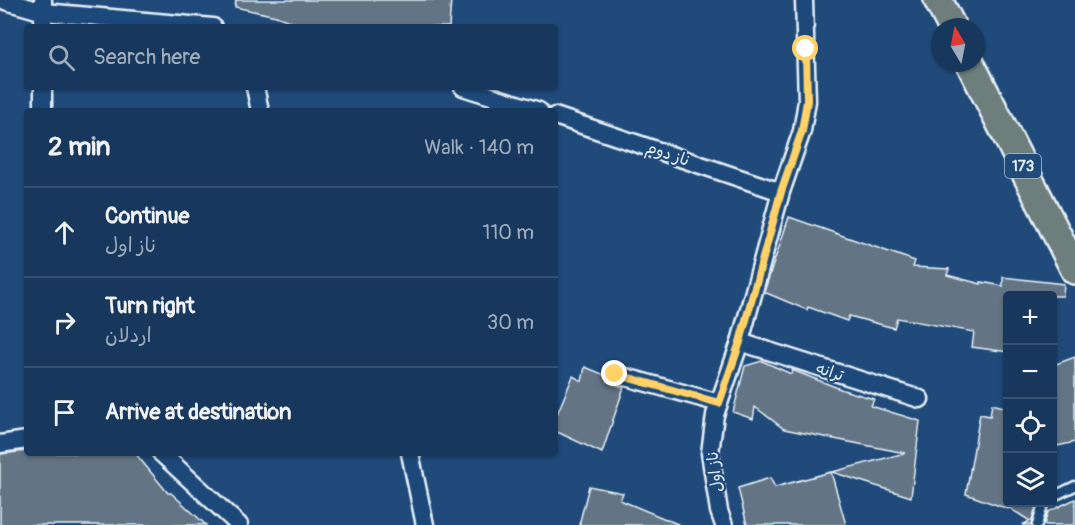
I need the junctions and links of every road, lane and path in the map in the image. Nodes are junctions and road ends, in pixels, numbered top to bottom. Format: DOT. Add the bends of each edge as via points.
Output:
graph roads {
  1 [pos="2,0"];
  2 [pos="804,0"];
  3 [pos="938,0"];
  4 [pos="43,13"];
  5 [pos="947,18"];
  6 [pos="177,24"];
  7 [pos="975,72"];
  8 [pos="43,90"];
  9 [pos="256,90"];
  10 [pos="472,90"];
  11 [pos="43,108"];
  12 [pos="259,108"];
  13 [pos="530,108"];
  14 [pos="558,117"];
  15 [pos="781,192"];
  16 [pos="1075,270"];
  17 [pos="740,342"];
  18 [pos="615,374"];
  19 [pos="920,399"];
  20 [pos="719,403"];
  21 [pos="24,440"];
  22 [pos="0,444"];
  23 [pos="163,456"];
  24 [pos="411,456"];
  25 [pos="1075,486"];
  26 [pos="1057,495"];
  27 [pos="1042,507"];
  28 [pos="238,525"];
  29 [pos="425,525"];
  30 [pos="724,525"];
  31 [pos="1037,525"];
  1 -- 4 [label="street"];
  2 -- 15 [label="street, ناز اول" via="807,101 802,131"];
  3 -- 5 [label="main road"];
  4 -- 6 [label="street"];
  7 -- 16 [label="main road, 173"];
  8 -- 11 [label="street"];
  9 -- 12 [label="street"];
  10 -- 13 [label="street"];
  14 -- 15 [label="street, ناز دوم"];
  15 -- 17 [label="street, ناز اول"];
  17 -- 19 [label="street, ترانه"];
  17 -- 20 [label="street, ناز اول"];
  18 -- 20 [label="street"];
  20 -- 30 [label="street, ناز اول" via="710,453"];
  21 -- 22 [label="street"];
  23 -- 28 [label="street"];
  24 -- 29 [label="street"];
  25 -- 26 [label="lane"];
  27 -- 31 [label="lane"];
}
